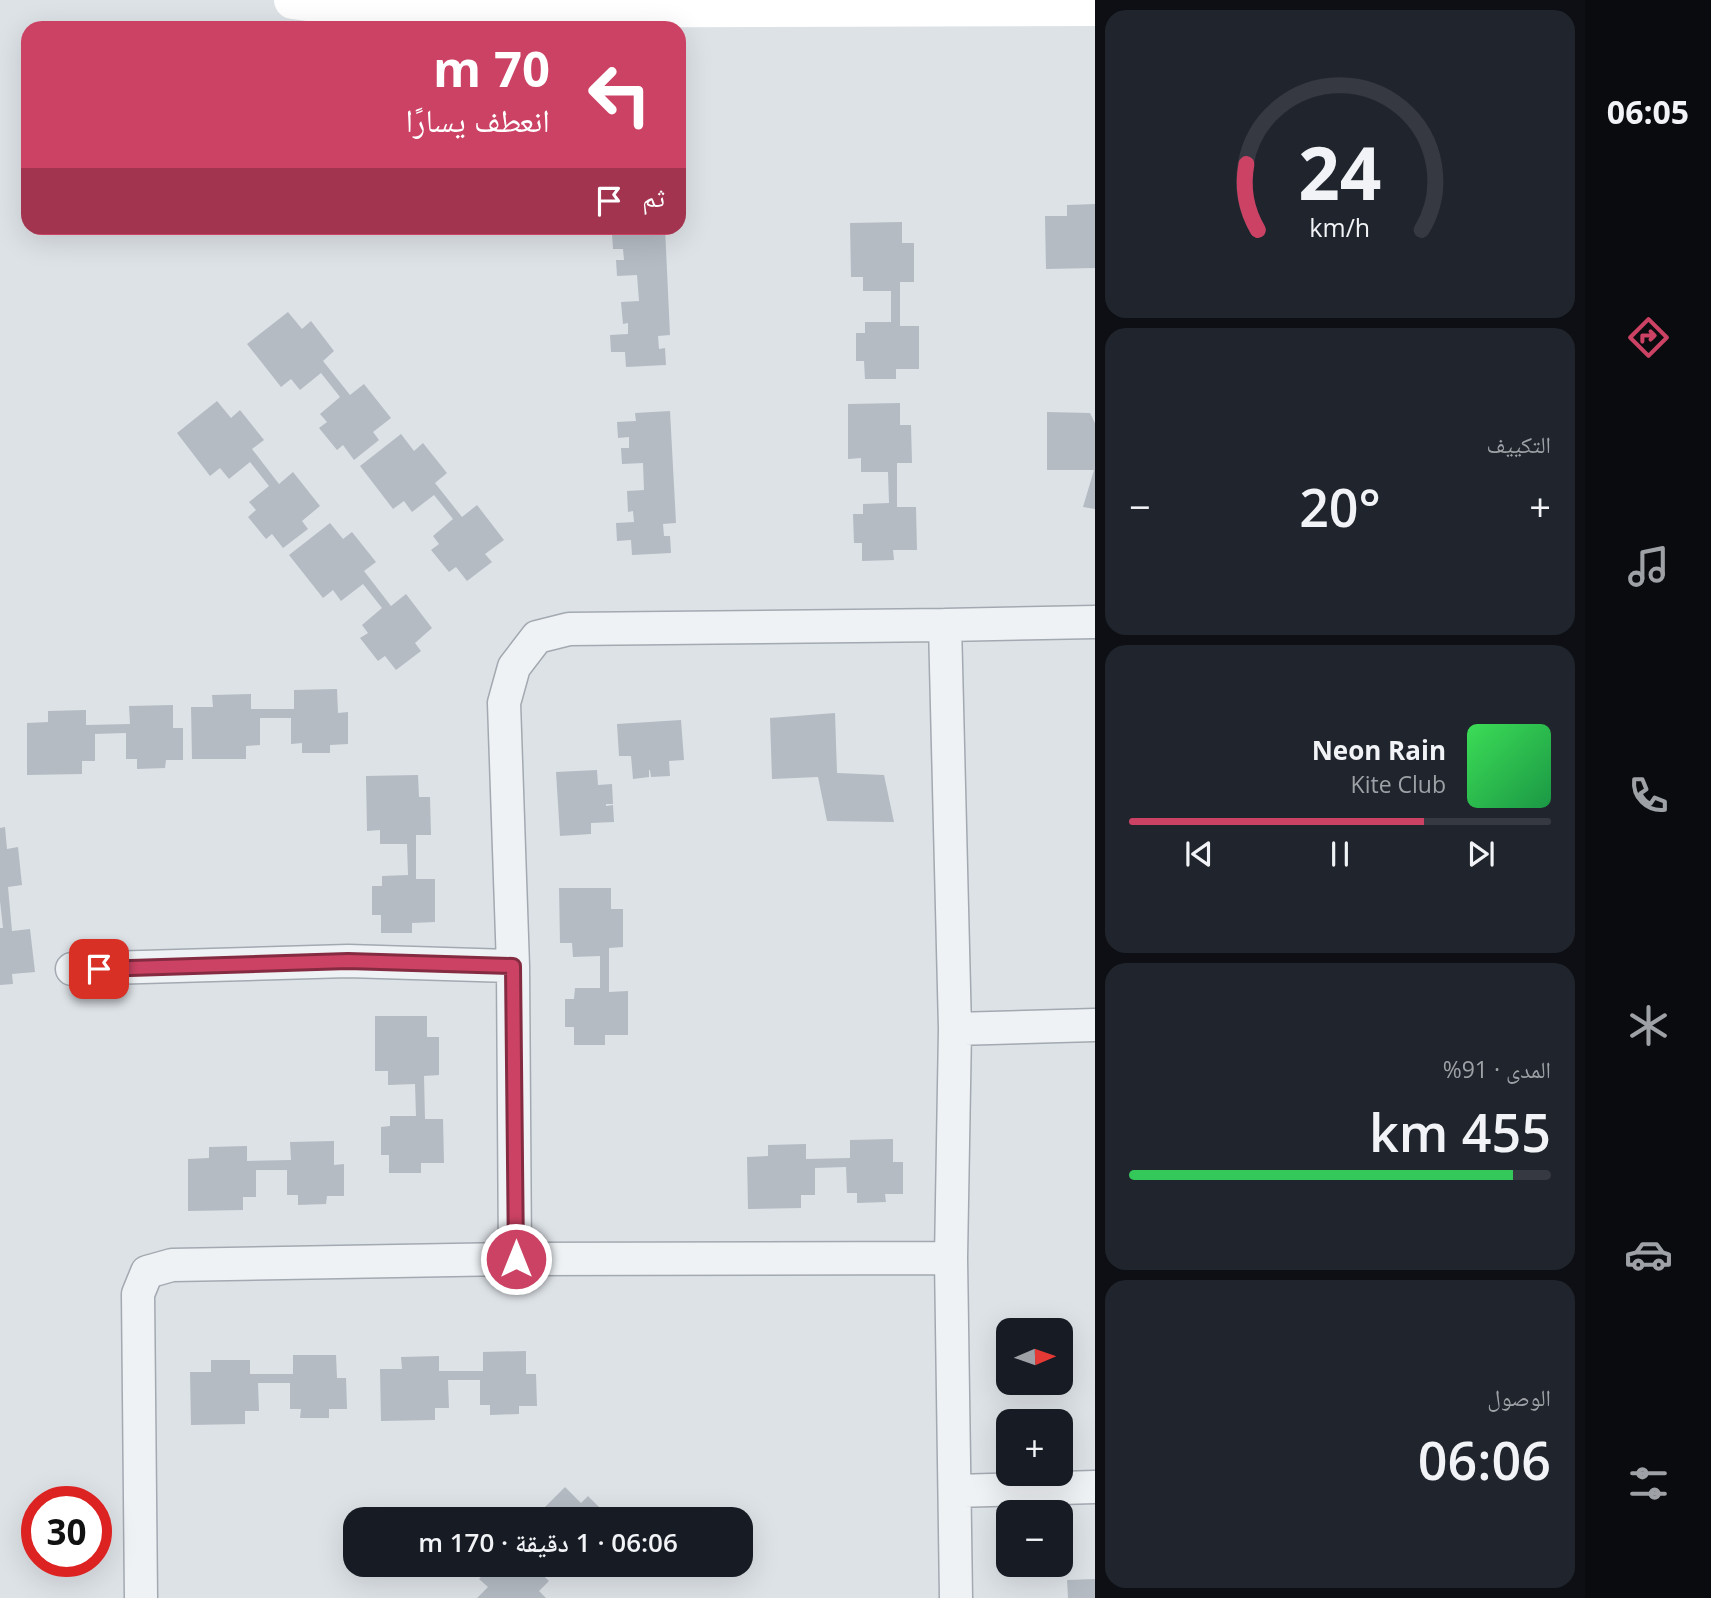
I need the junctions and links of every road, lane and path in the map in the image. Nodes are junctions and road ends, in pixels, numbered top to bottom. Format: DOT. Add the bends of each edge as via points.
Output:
graph roads {
  1 [pos="293,0"];
  2 [pos="1095,6"];
  3 [pos="1095,622"];
  4 [pos="945,625"];
  5 [pos="513,966"];
  6 [pos="72,970"];
  7 [pos="1095,1025"];
  8 [pos="955,1029"];
  9 [pos="951,1258"];
  10 [pos="516,1259"];
  11 [pos="1095,1487"];
  12 [pos="955,1491"];
  13 [pos="141,1598"];
  14 [pos="957,1598"];
  1 -- 2 [label="street" via="392,9"];
  3 -- 4 [label="street"];
  4 -- 5 [label="street" via="569,629 537,637 514,667 504,703"];
  4 -- 8 [label="street"];
  5 -- 6 [label="street" via="348,961"];
  5 -- 10 [label="street"];
  7 -- 8 [label="street"];
  8 -- 9 [label="street"];
  9 -- 10 [label="street"];
  9 -- 12 [label="street"];
  10 -- 13 [label="street" via="172,1265 146,1272 138,1294"];
  11 -- 12 [label="street"];
  12 -- 14 [label="street"];
}
